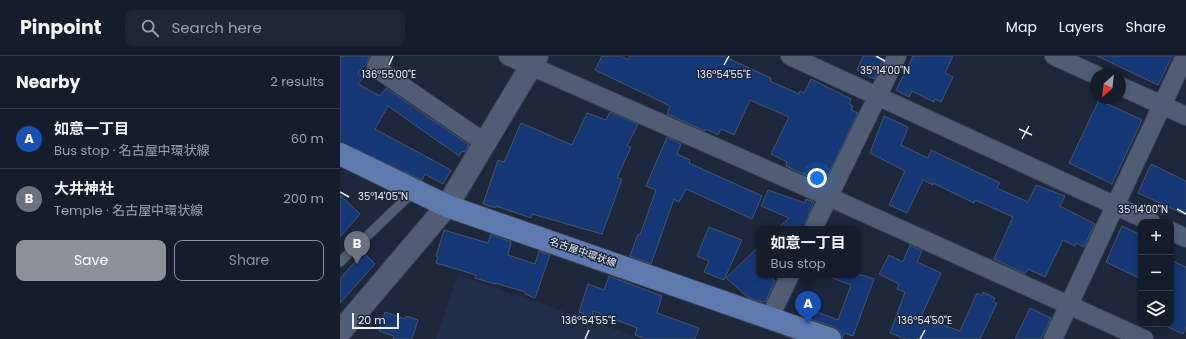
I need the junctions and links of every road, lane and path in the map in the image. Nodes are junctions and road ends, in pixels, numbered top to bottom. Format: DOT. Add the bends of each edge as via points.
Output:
graph roads {
  1 [pos="381,56"];
  2 [pos="508,56"];
  3 [pos="790,56"];
  4 [pos="897,56"];
  5 [pos="1054,56"];
  6 [pos="1185,56"];
  7 [pos="534,61"];
  8 [pos="1090,72"];
  9 [pos="1126,89"];
  10 [pos="877,95"];
  11 [pos="1163,106"];
  12 [pos="1186,116"];
  13 [pos="485,143"];
  14 [pos="340,154"];
  15 [pos="415,190"];
  16 [pos="829,197"];
  17 [pos="447,206"];
  18 [pos="1114,206"];
  19 [pos="1144,219"];
  20 [pos="814,226"];
  21 [pos="1174,232"];
  22 [pos="1186,238"];
  23 [pos="340,262"];
  24 [pos="789,278"];
  25 [pos="1067,306"];
  26 [pos="770,317"];
  27 [pos="340,332"];
  28 [pos="830,339"];
  29 [pos="1052,339"];
  30 [pos="1144,339"];
  1 -- 13 [label="street" via="376,68"];
  2 -- 7 [label="street"];
  3 -- 10 [label="street"];
  4 -- 10 [label="street"];
  5 -- 8 [label="street"];
  6 -- 11 [label="street"];
  7 -- 13 [label="street"];
  7 -- 16 [label="street"];
  9 -- 11 [label="street"];
  10 -- 16 [label="street"];
  10 -- 18 [label="street"];
  11 -- 12 [label="street"];
  11 -- 18 [label="street"];
  13 -- 17 [label="street"];
  14 -- 15 [label="main road, 名古屋中環状線"];
  15 -- 17 [label="main road, 名古屋中環状線"];
  15 -- 23 [label="lane"];
  16 -- 20 [label="street"];
  16 -- 25 [label="street"];
  17 -- 26 [label="main road, 名古屋中環状線"];
  17 -- 27 [label="street"];
  18 -- 19 [label="street"];
  18 -- 25 [label="street"];
  21 -- 22 [label="street"];
  24 -- 26 [label="street"];
  25 -- 29 [label="street"];
  25 -- 30 [label="street"];
  26 -- 28 [label="main road, 名古屋中環状線"];
}
